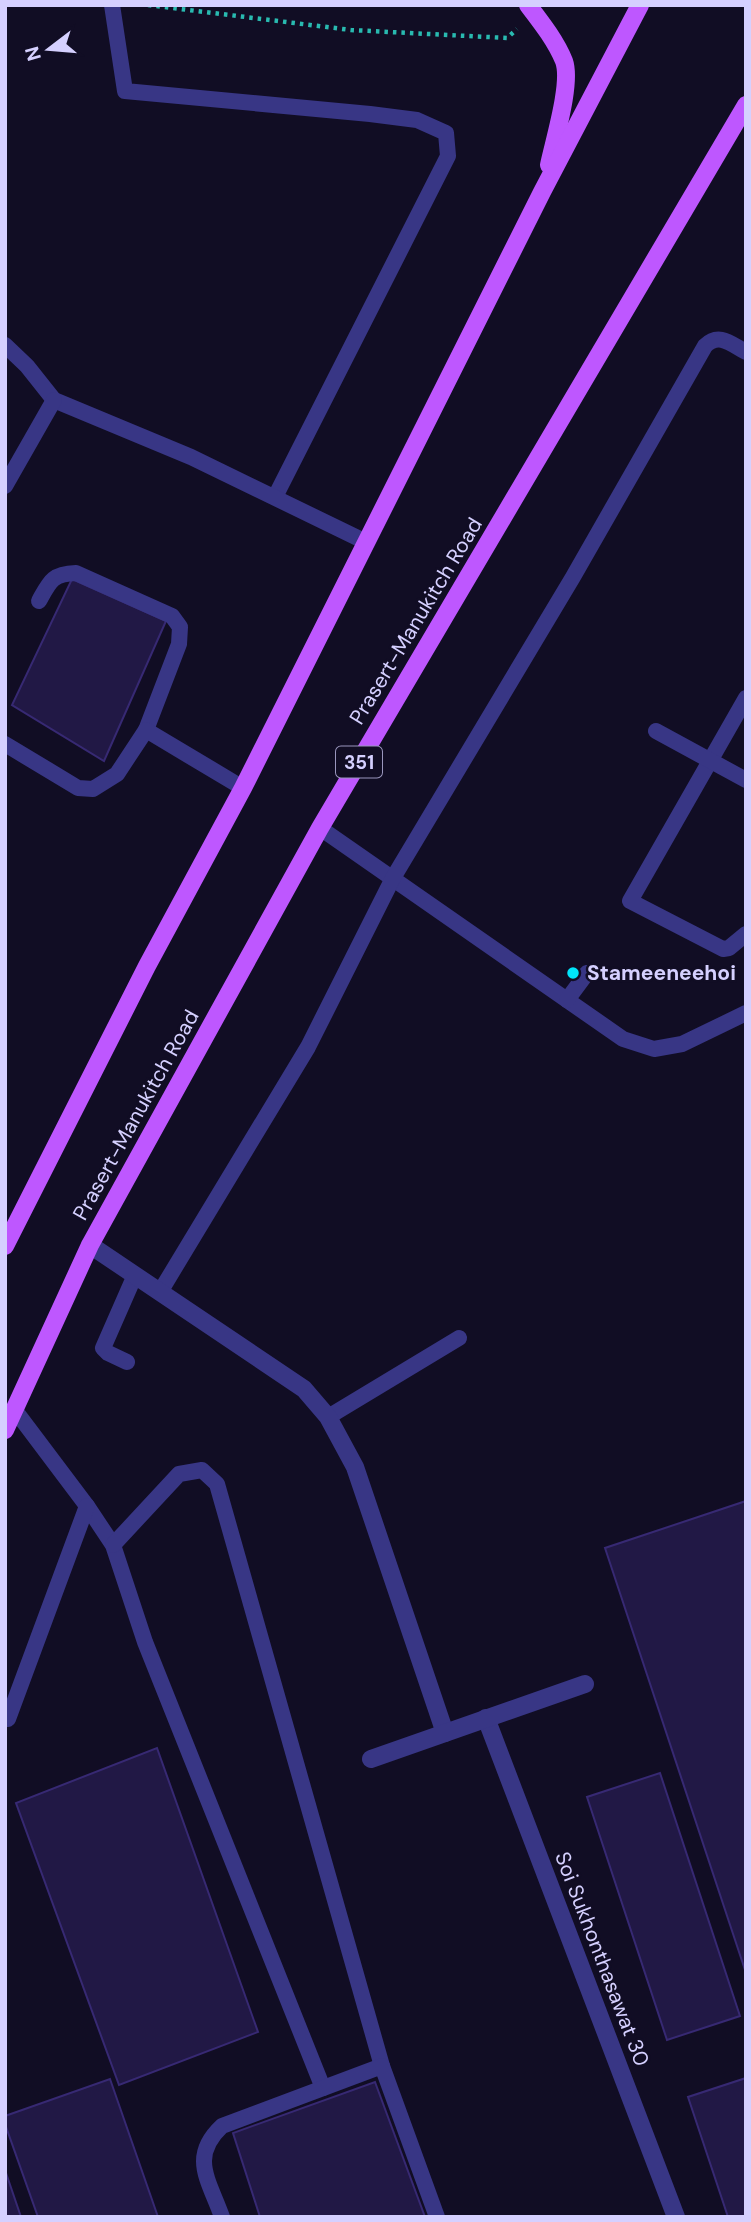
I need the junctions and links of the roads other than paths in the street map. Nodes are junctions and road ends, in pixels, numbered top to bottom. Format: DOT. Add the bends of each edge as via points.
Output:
graph roads {
  1 [pos="112,5"];
  2 [pos="640,5"];
  3 [pos="531,10"];
  4 [pos="745,108"];
  5 [pos="542,192"];
  6 [pos="5,345"];
  7 [pos="746,352"];
  8 [pos="54,400"];
  9 [pos="5,486"];
  10 [pos="275,498"];
  11 [pos="366,542"];
  12 [pos="39,601"];
  13 [pos="746,698"];
  14 [pos="146,730"];
  15 [pos="656,731"];
  16 [pos="5,744"];
  17 [pos="710,760"];
  18 [pos="746,780"];
  19 [pos="243,788"];
  20 [pos="320,828"];
  21 [pos="393,878"];
  22 [pos="630,901"];
  23 [pos="624,917"];
  24 [pos="746,934"];
  25 [pos="587,973"];
  26 [pos="567,1000"];
  27 [pos="746,1013"];
  28 [pos="90,1245"];
  29 [pos="5,1246"];
  30 [pos="135,1275"];
  31 [pos="160,1292"];
  32 [pos="459,1338"];
  33 [pos="127,1362"];
  34 [pos="14,1409"];
  35 [pos="328,1418"];
  36 [pos="5,1430"];
  37 [pos="88,1506"];
  38 [pos="114,1545"];
  39 [pos="585,1684"];
  40 [pos="486,1718"];
  41 [pos="8,1719"];
  42 [pos="445,1733"];
  43 [pos="371,1759"];
  44 [pos="382,2066"];
  45 [pos="323,2088"];
  46 [pos="222,2217"];
  47 [pos="437,2217"];
  48 [pos="676,2217"];
  1 -- 10 [label="lane" via="125,90 417,120 446,133 448,156"];
  2 -- 5 [label="main road"];
  3 -- 5 [label="main road" via="565,63 564,101"];
  4 -- 20 [label="main road, Prasert-Manukitch Road / 351"];
  5 -- 11 [label="main road"];
  6 -- 8 [label="lane"];
  7 -- 21 [label="lane" via="719,338 705,346"];
  8 -- 9 [label="lane"];
  8 -- 10 [label="lane"];
  10 -- 11 [label="lane"];
  11 -- 19 [label="main road"];
  12 -- 14 [label="lane" via="50,582 61,574 76,573 172,616 180,626 179,644"];
  13 -- 17 [label="lane"];
  14 -- 16 [label="lane" via="117,774 93,789 78,788"];
  14 -- 19 [label="lane"];
  15 -- 17 [label="lane"];
  17 -- 18 [label="lane"];
  17 -- 22 [label="lane"];
  19 -- 29 [label="main road"];
  20 -- 21 [label="lane"];
  20 -- 28 [label="main road, Prasert-Manukitch Road / 351"];
  21 -- 26 [label="lane"];
  21 -- 31 [label="lane" via="309,1047"];
  22 -- 23 [label="lane"];
  22 -- 24 [label="lane" via="723,949"];
  25 -- 26 [label="lane"];
  26 -- 27 [label="lane" via="623,1039 654,1049 682,1044"];
  28 -- 30 [label="street"];
  28 -- 34 [label="main road, Prasert-Manukitch Road / 351"];
  30 -- 31 [label="street"];
  30 -- 33 [label="lane" via="103,1348"];
  31 -- 35 [label="street" via="304,1389"];
  32 -- 35 [label="lane"];
  34 -- 36 [label="main road, Prasert-Manukitch Road / 351"];
  34 -- 37 [label="lane"];
  35 -- 42 [label="street" via="355,1467"];
  37 -- 38 [label="lane"];
  37 -- 41 [label="lane"];
  38 -- 44 [label="lane" via="179,1474 202,1470 217,1484"];
  38 -- 45 [label="lane" via="145,1642"];
  39 -- 40 [label="street"];
  40 -- 42 [label="street"];
  40 -- 48 [label="street, Soi Sukhonthasawat 30"];
  42 -- 43 [label="street"];
  44 -- 45 [label="lane"];
  44 -- 47 [label="lane"];
  45 -- 46 [label="lane" via="222,2126 209,2138 202,2162"];
}
